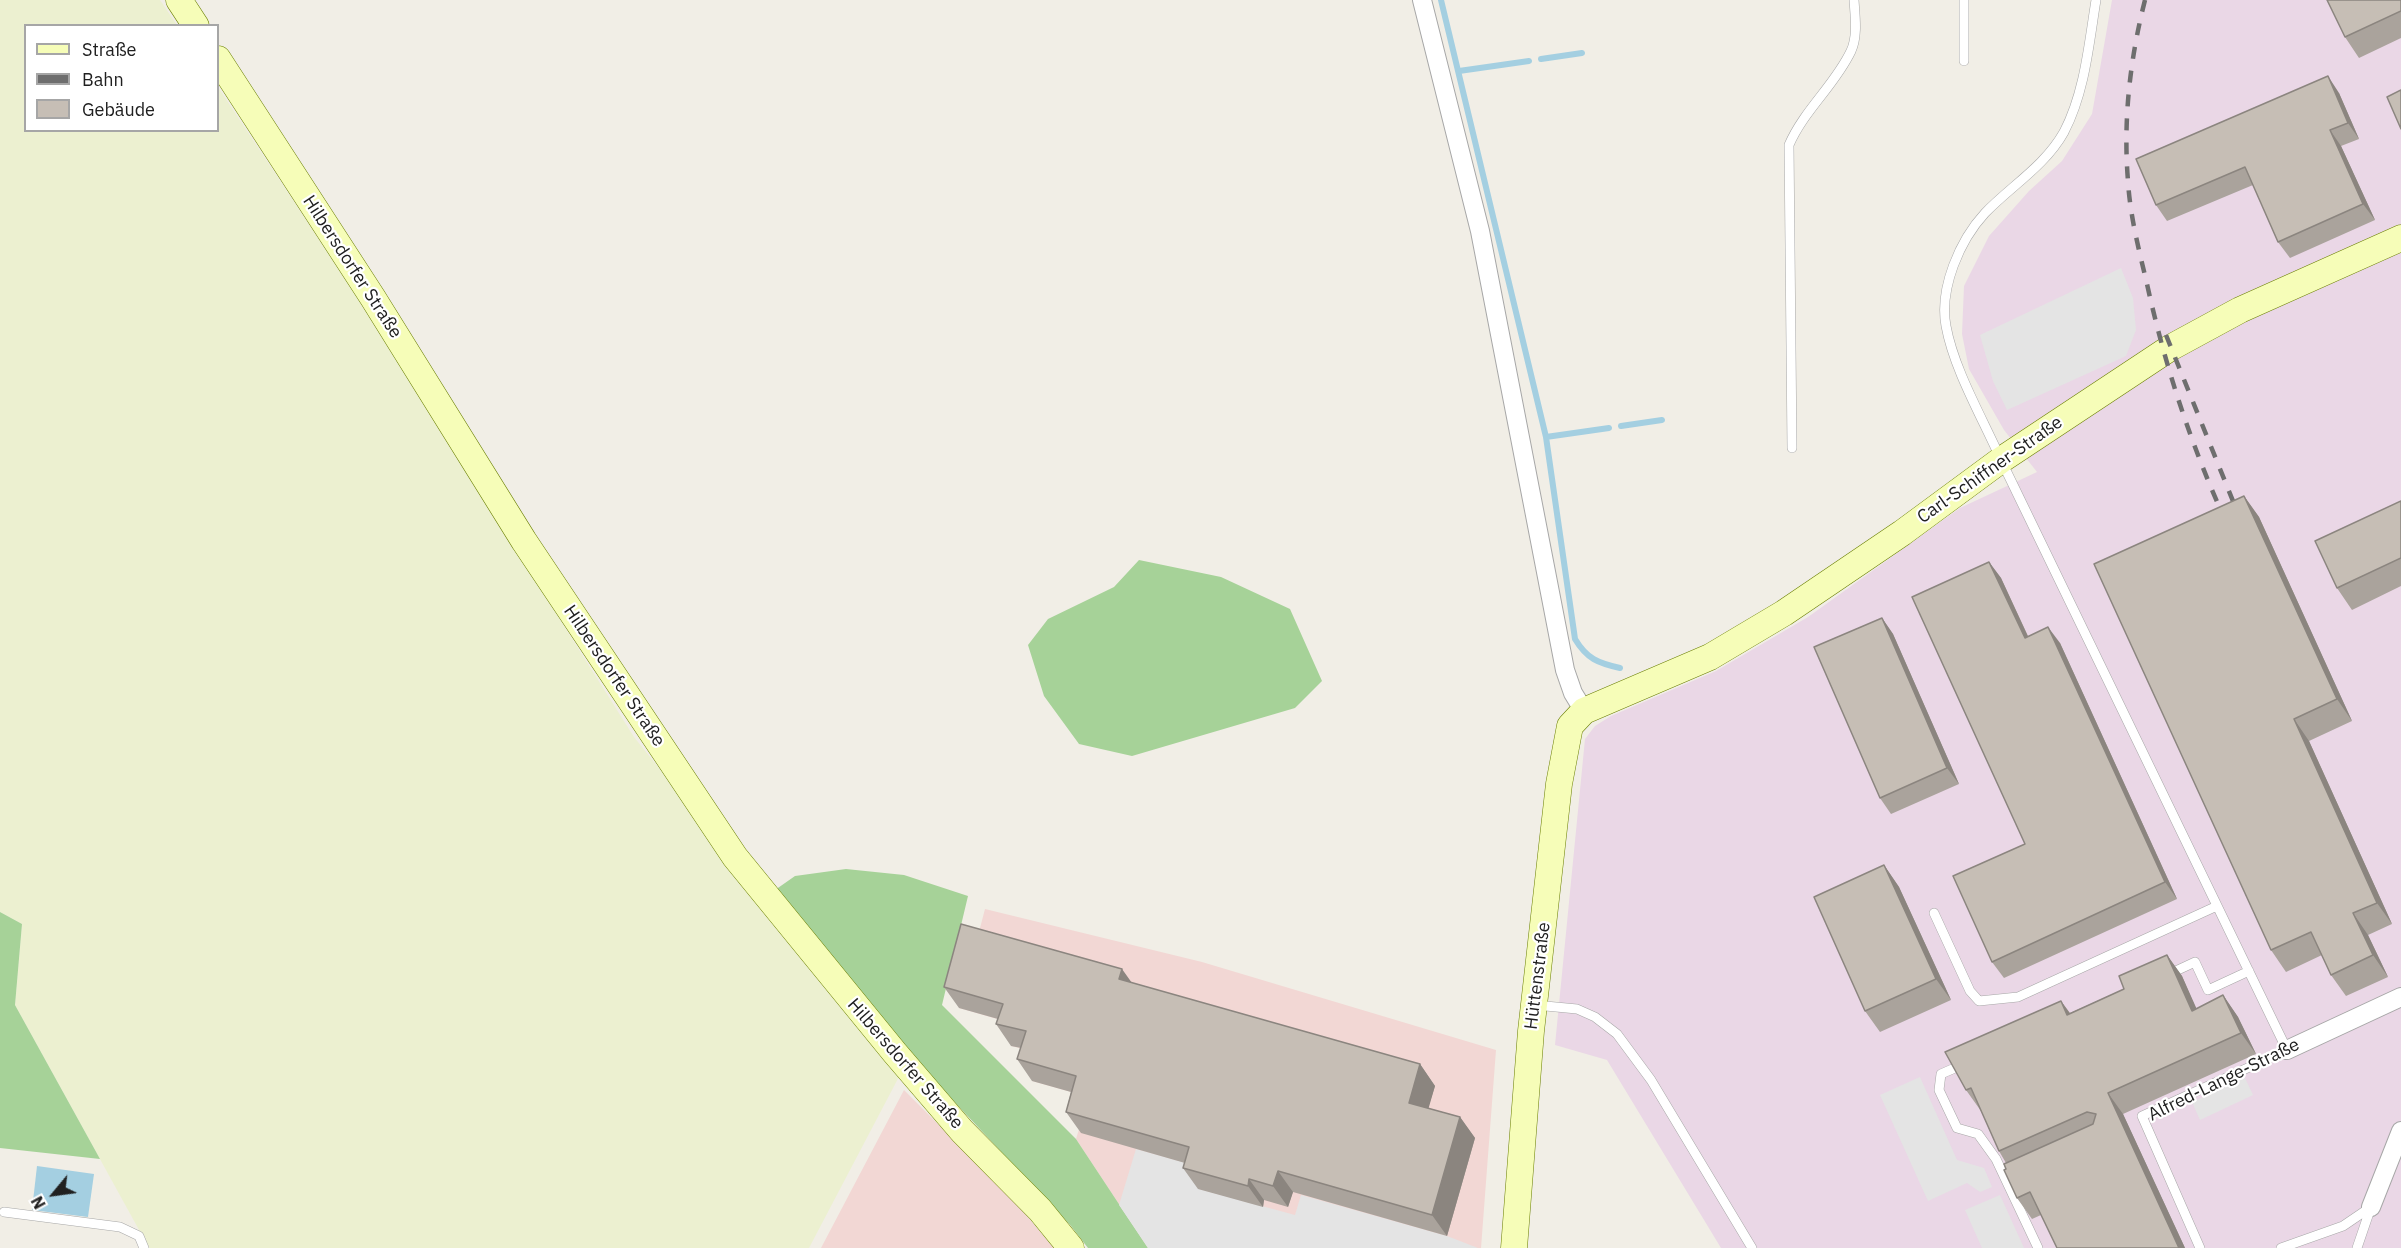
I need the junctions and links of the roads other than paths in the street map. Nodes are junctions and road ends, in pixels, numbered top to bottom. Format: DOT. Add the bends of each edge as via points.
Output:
graph roads {
  1 [pos="179,0"];
  2 [pos="1422,0"];
  3 [pos="1854,0"];
  4 [pos="1964,0"];
  5 [pos="2096,0"];
  6 [pos="195,24"];
  7 [pos="219,60"];
  8 [pos="1964,61"];
  9 [pos="2401,238"];
  10 [pos="1792,448"];
  11 [pos="2001,460"];
  12 [pos="1584,711"];
  13 [pos="2217,906"];
  14 [pos="1934,913"];
  15 [pos="2249,971"];
  16 [pos="2152,981"];
  17 [pos="2401,997"];
  18 [pos="1535,1005"];
  19 [pos="2287,1050"];
  20 [pos="1973,1060"];
  21 [pos="2401,1131"];
  22 [pos="2018,1178"];
  23 [pos="2007,1183"];
  24 [pos="2371,1207"];
  25 [pos="4,1212"];
  26 [pos="144,1248"];
  27 [pos="1071,1248"];
  28 [pos="1514,1248"];
  29 [pos="1752,1248"];
  30 [pos="2038,1248"];
  31 [pos="2200,1248"];
  32 [pos="2281,1248"];
  33 [pos="2357,1248"];
  1 -- 6 [label="main road"];
  2 -- 12 [label="street" via="1480,231 1564,670"];
  3 -- 10 [label="lane" via="1856,28 1852,50 1796,128 1789,145"];
  4 -- 8 [label="lane"];
  5 -- 11 [label="lane" via="2085,69 2064,131 2050,154 1984,214 1952,270 1946,297 1946,325 1953,350"];
  7 -- 27 [label="main road, Hilbersdorfer Straße" via="524,541 735,857 962,1131 1040,1210"];
  9 -- 11 [label="main road, Carl-Schiffner-Straße" via="2240,310 2170,348"];
  11 -- 12 [label="main road, Carl-Schiffner-Straße" via="1784,613 1710,657"];
  11 -- 13 [label="lane"];
  12 -- 18 [label="main road, Hüttenstraße" via="1570,726 1562,766"];
  13 -- 14 [label="lane" via="2019,997 1979,1001 1970,991"];
  13 -- 15 [label="lane"];
  15 -- 16 [label="lane" via="2208,990 2195,962"];
  15 -- 19 [label="lane"];
  17 -- 19 [label="street, Alfred-Lange-Straße"];
  18 -- 28 [label="main road, Hüttenstraße"];
  18 -- 29 [label="lane" via="1578,1008 1617,1034 1651,1080"];
  19 -- 31 [label="lane, Alfred-Lange-Straße" via="2142,1116"];
  20 -- 23 [label="lane" via="1941,1074 1939,1090 1957,1128 1978,1134"];
  21 -- 24 [label="street"];
  22 -- 23 [label="lane"];
  23 -- 30 [label="lane"];
  24 -- 32 [label="lane" via="2343,1226"];
  24 -- 33 [label="lane"];
  25 -- 26 [label="lane" via="120,1227 139,1236"];
}
